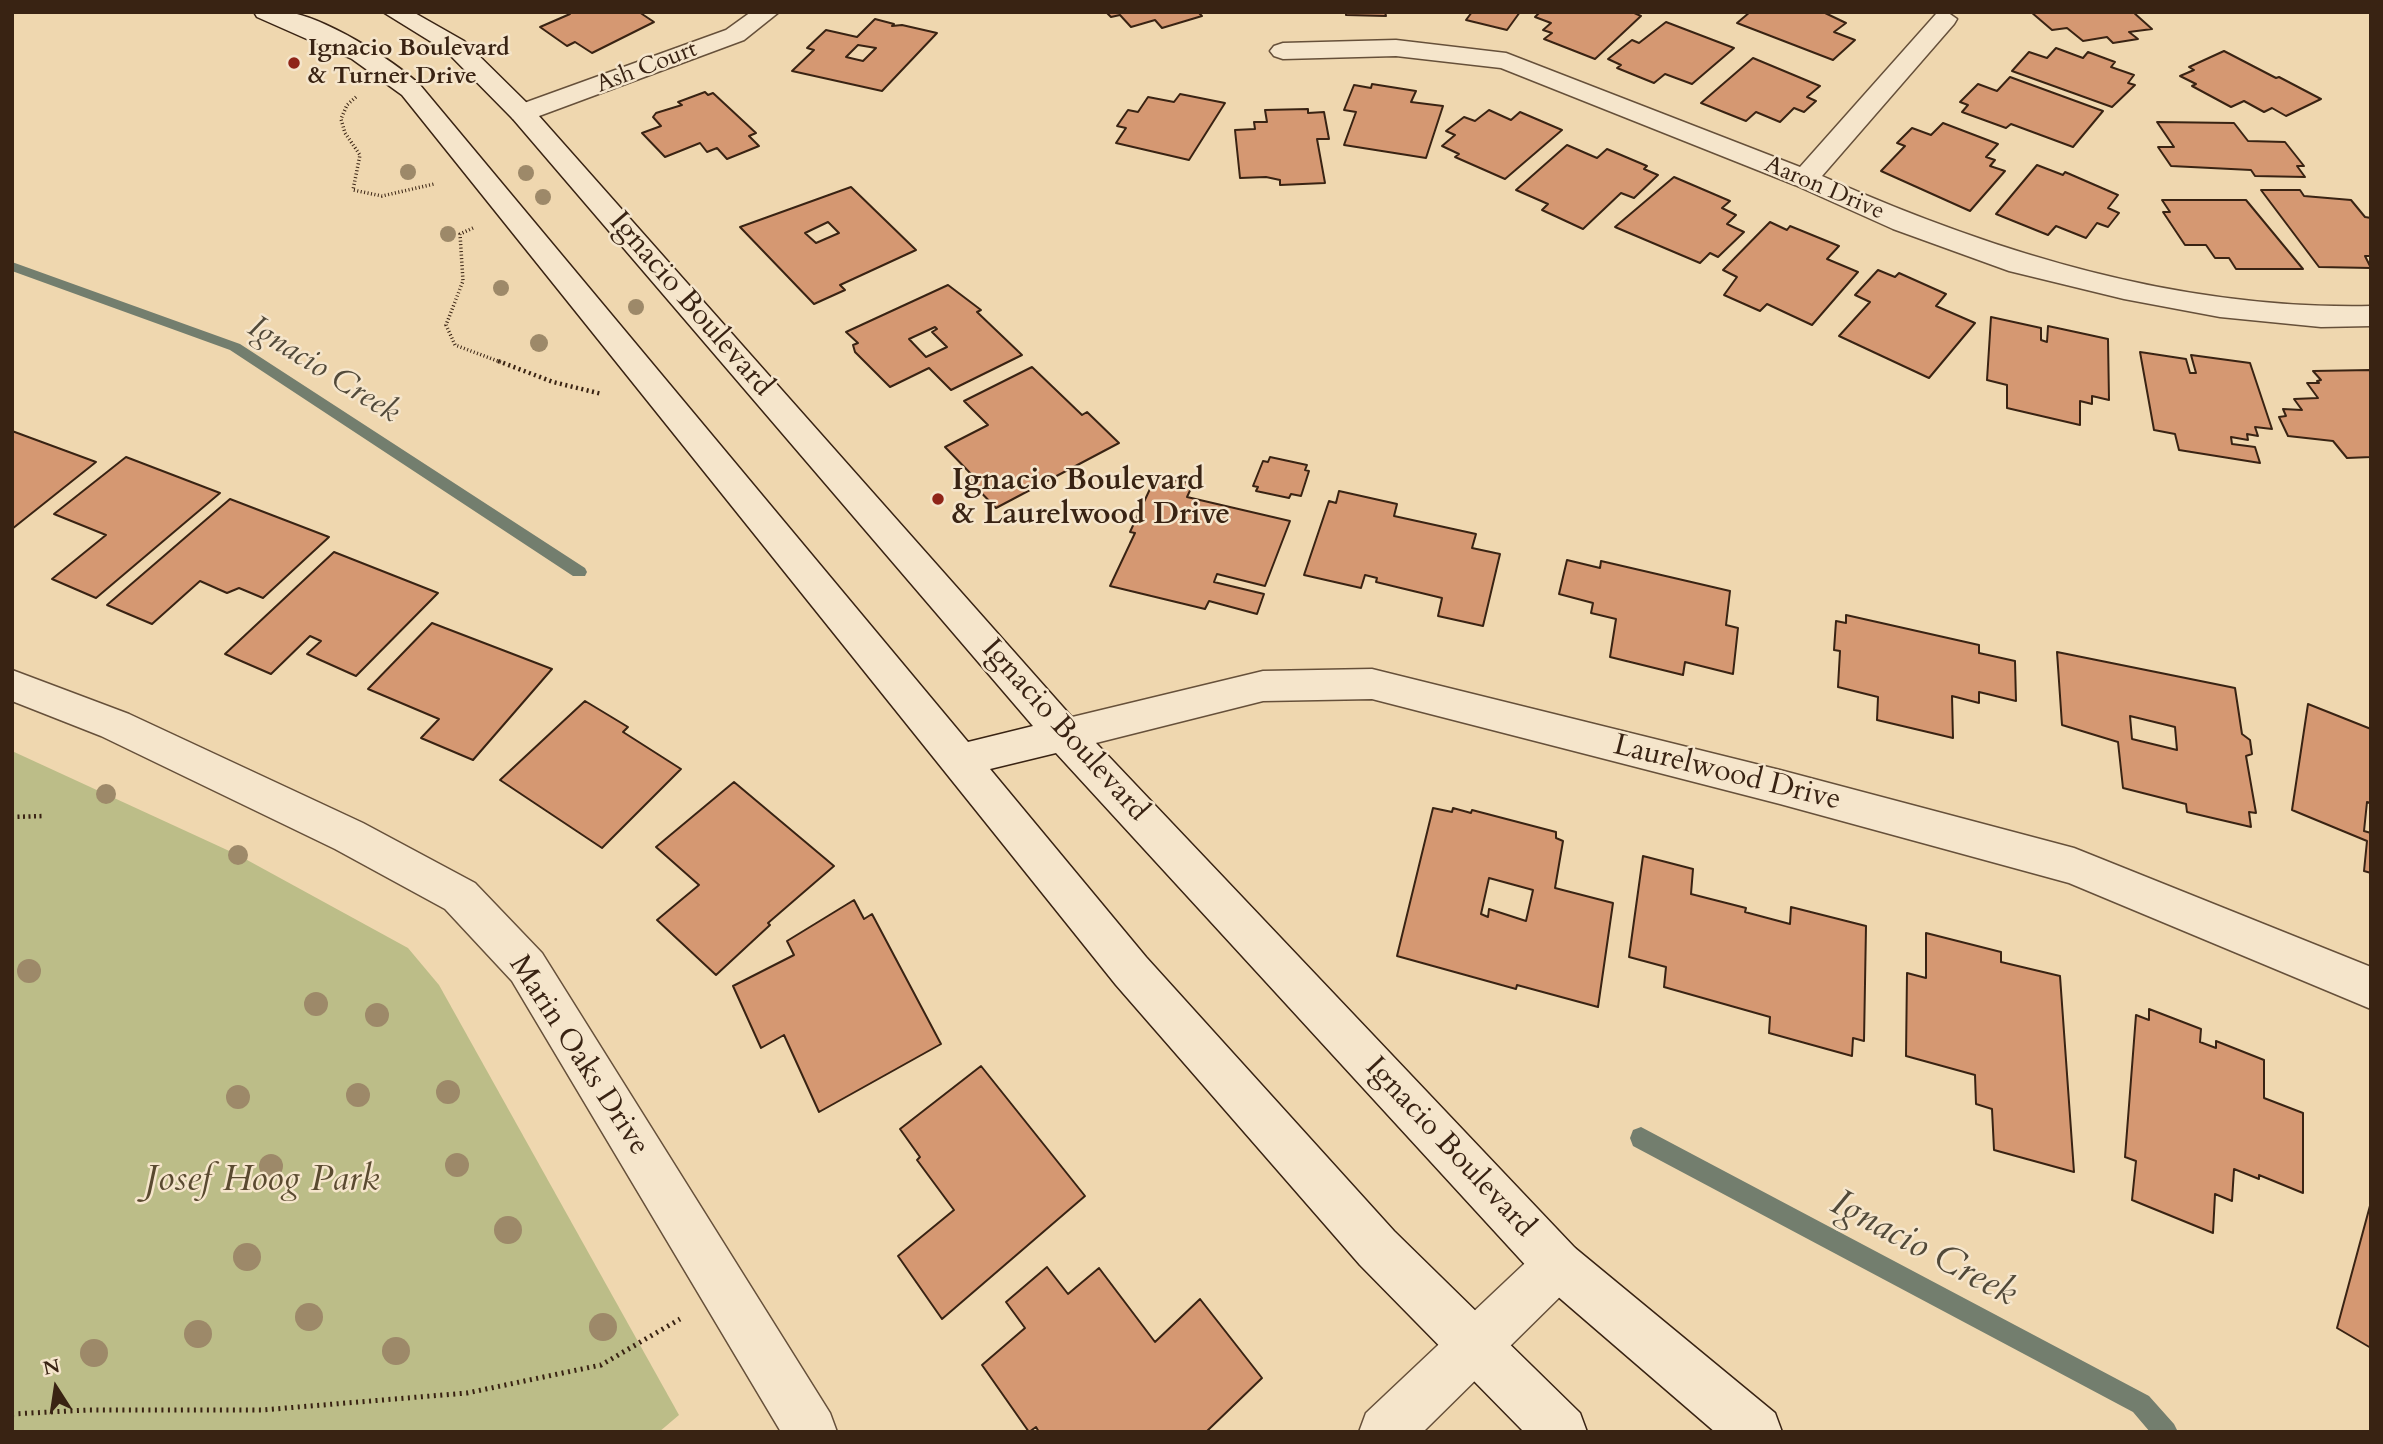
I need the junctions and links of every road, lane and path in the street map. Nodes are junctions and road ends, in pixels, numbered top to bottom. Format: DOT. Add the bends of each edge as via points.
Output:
graph roads {
  1 [pos="266,12"];
  2 [pos="395,12"];
  3 [pos="767,12"];
  4 [pos="1945,19"];
  5 [pos="1283,51"];
  6 [pos="399,78"];
  7 [pos="522,113"];
  8 [pos="475,170"];
  9 [pos="1805,179"];
  10 [pos="509,211"];
  11 [pos="2371,316"];
  12 [pos="602,394"];
  13 [pos="12,685"];
  14 [pos="1065,735"];
  15 [pos="957,761"];
  16 [pos="44,816"];
  17 [pos="12,817"];
  18 [pos="2371,988"];
  19 [pos="1559,1265"];
  20 [pos="726,1293"];
  21 [pos="1475,1346"];
  22 [pos="12,1414"];
  23 [pos="811,1432"];
  24 [pos="1385,1432"];
  25 [pos="1561,1432"];
  26 [pos="1756,1432"];
  1 -- 6 [label="main road" via="332,38 378,61"];
  2 -- 7 [label="main road, Ignacio Boulevard" via="454,46"];
  3 -- 7 [label="main road, Ash Court" via="735,35"];
  4 -- 9 [label="main road"];
  5 -- 9 [label="main road, Aaron Drive" via="1396,48 1506,61"];
  6 -- 8 [label="main road"];
  6 -- 8 [label="path" via="360,95 343,111 342,133 360,155 353,190 360,195 389,195"];
  7 -- 14 [label="main road, Ignacio Boulevard"];
  8 -- 10 [label="main road"];
  9 -- 11 [label="main road, Aaron Drive" via="1903,223 2019,264 2220,307 2321,317"];
  10 -- 12 [label="path" via="460,234 467,272 446,325 449,335 455,345 553,382"];
  10 -- 15 [label="main road"];
  13 -- 20 [label="main road, Marin Oaks Drive" via="115,725 349,836 460,896 527,967"];
  14 -- 15 [label="main road, Laurelwood Drive"];
  14 -- 18 [label="main road, Laurelwood Drive" via="1263,686 1371,684 2074,866"];
  14 -- 19 [label="main road, Ignacio Boulevard"];
  15 -- 21 [label="main road" via="1140,982 1377,1248"];
  16 -- 17 [label="path"];
  19 -- 21 [label="main road"];
  19 -- 26 [label="main road, Ignacio Boulevard"];
  20 -- 22 [label="path" via="601,1365 467,1393 262,1410"];
  20 -- 23 [label="main road, Marin Oaks Drive"];
  21 -- 24 [label="main road"];
  21 -- 25 [label="main road"];
}
